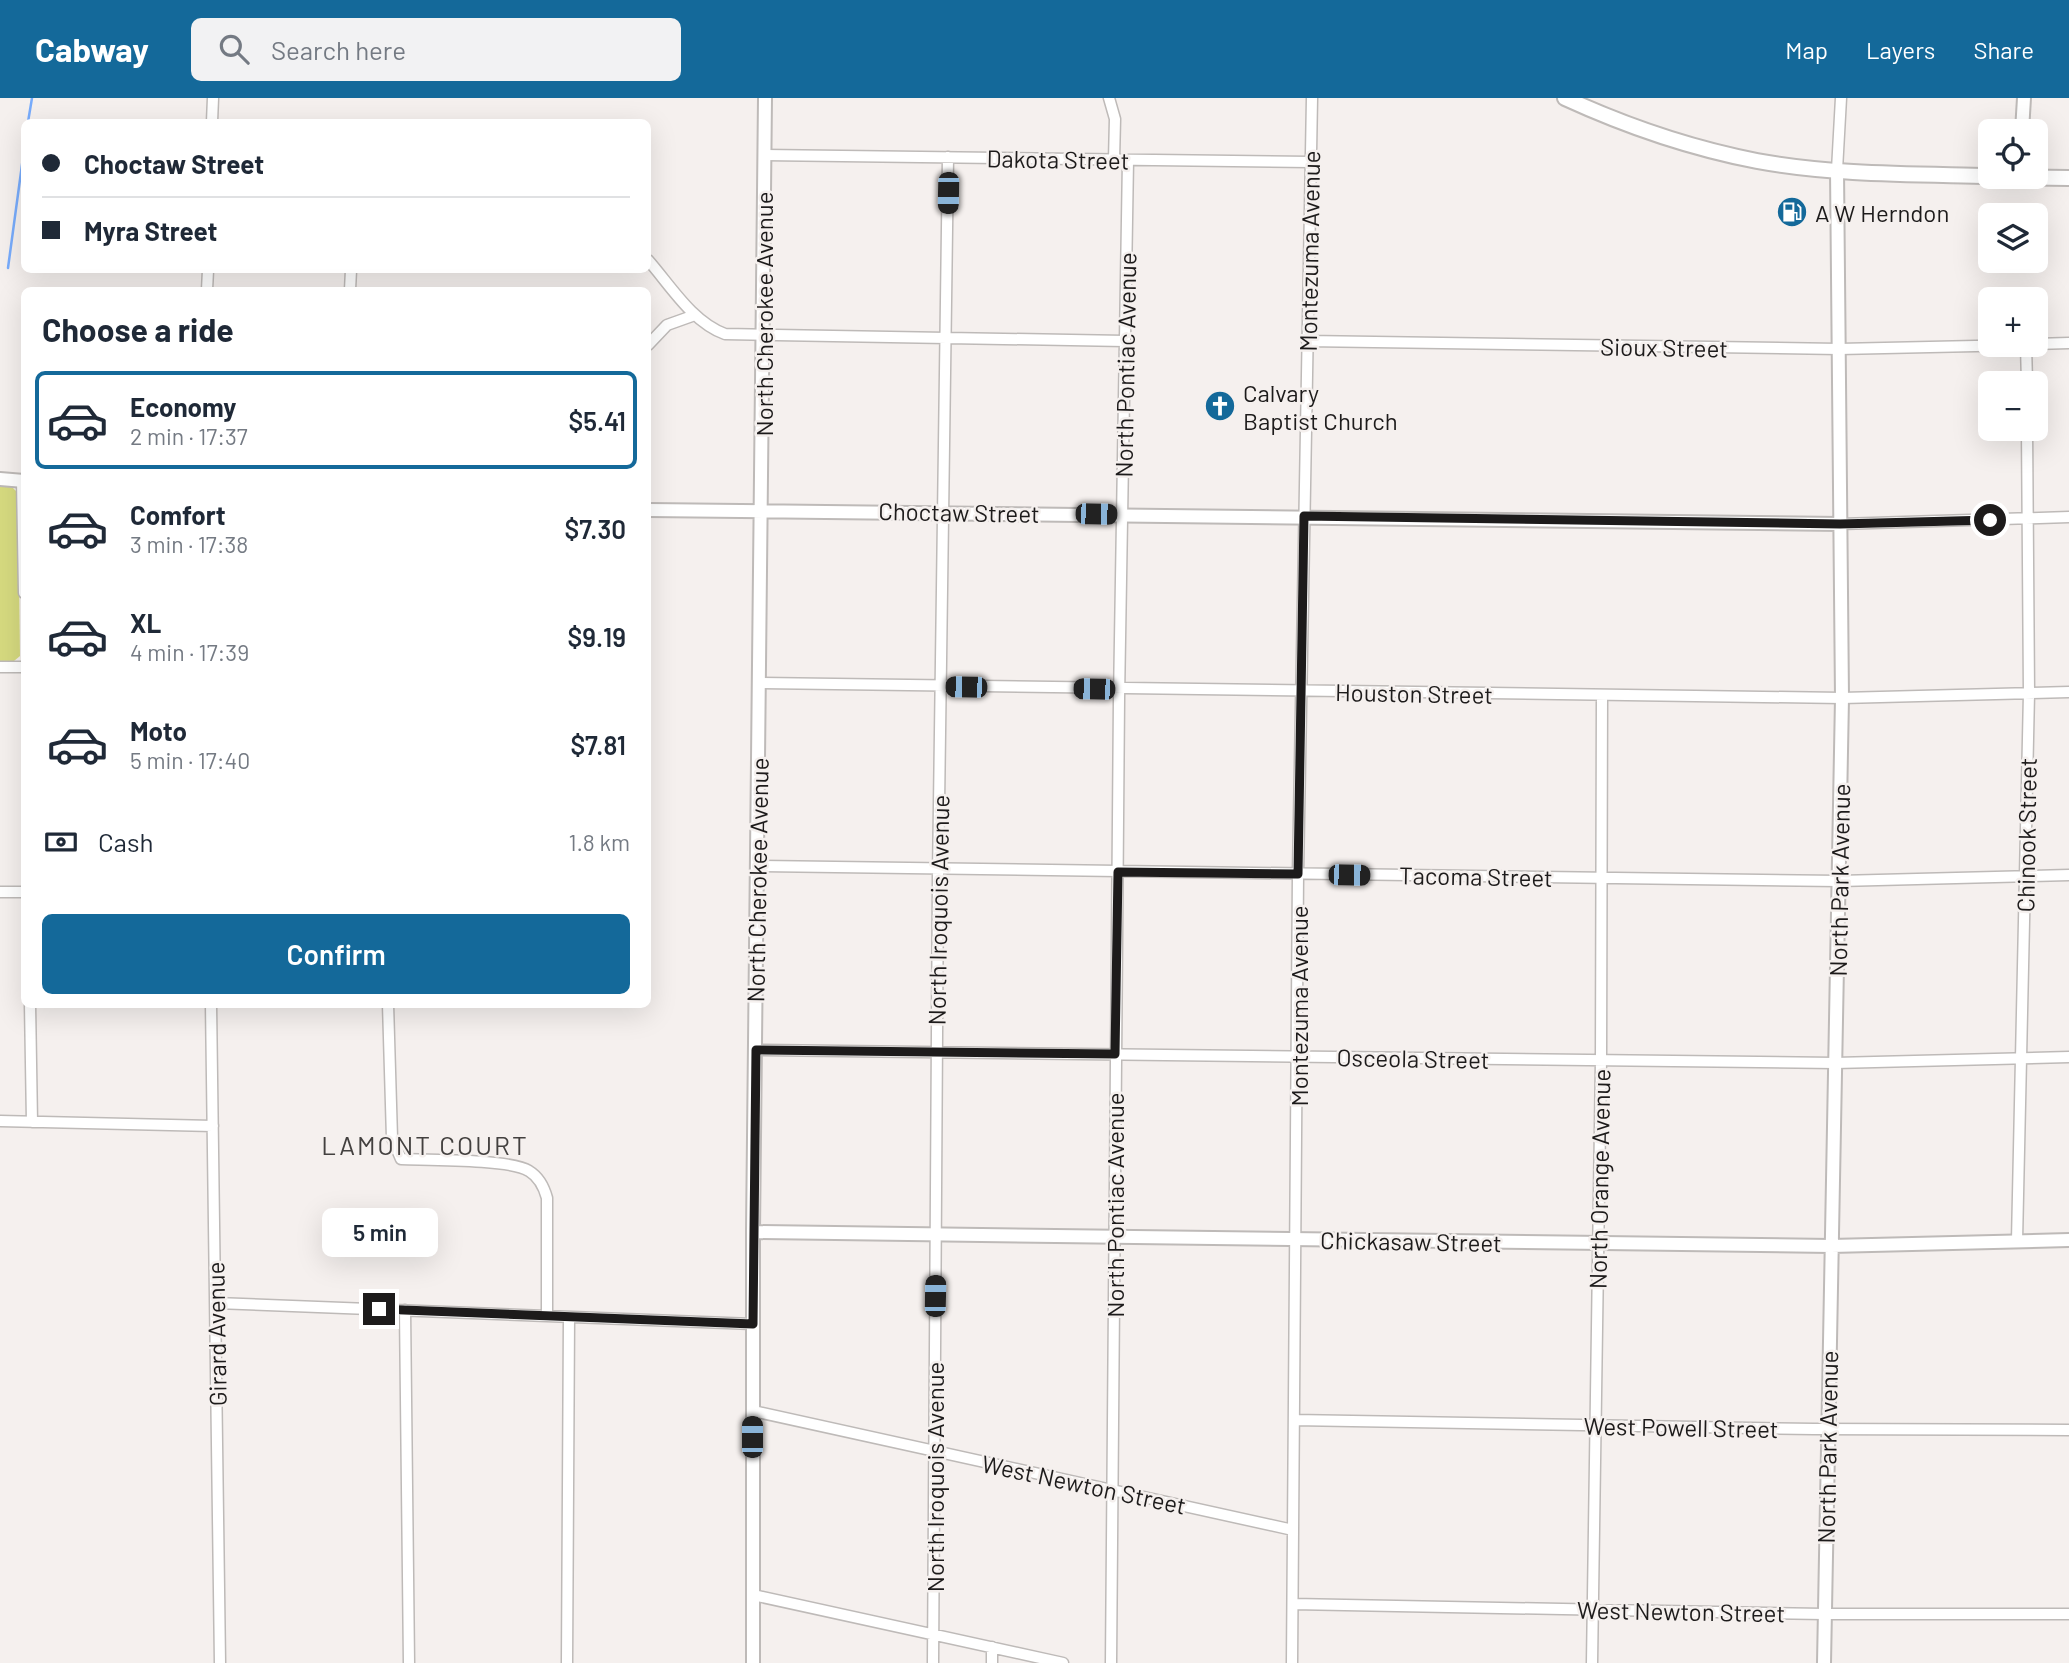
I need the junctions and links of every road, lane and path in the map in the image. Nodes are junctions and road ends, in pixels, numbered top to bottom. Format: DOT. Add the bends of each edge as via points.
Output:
graph roads {
  1 [pos="213,98"];
  2 [pos="765,98"];
  3 [pos="1110,98"];
  4 [pos="1312,98"];
  5 [pos="1565,98"];
  6 [pos="1841,98"];
  7 [pos="2024,98"];
  8 [pos="212,119"];
  9 [pos="2023,119"];
  10 [pos="764,155"];
  11 [pos="948,157"];
  12 [pos="1114,160"];
  13 [pos="1128,160"];
  14 [pos="1310,162"];
  15 [pos="1837,170"];
  16 [pos="1978,176"];
  17 [pos="2048,178"];
  18 [pos="2069,178"];
  19 [pos="651,264"];
  20 [pos="695,315"];
  21 [pos="763,335"];
  22 [pos="946,339"];
  23 [pos="1125,341"];
  24 [pos="1307,341"];
  25 [pos="651,342"];
  26 [pos="2048,344"];
  27 [pos="2069,344"];
  28 [pos="1978,346"];
  29 [pos="1839,349"];
  30 [pos="2027,441"];
  31 [pos="0,479"];
  32 [pos="21,480"];
  33 [pos="651,510"];
  34 [pos="761,511"];
  35 [pos="943,512"];
  36 [pos="1122,514"];
  37 [pos="1304,516"];
  38 [pos="2069,517"];
  39 [pos="2028,519"];
  40 [pos="1840,524"];
  41 [pos="0,667"];
  42 [pos="21,667"];
  43 [pos="759,683"];
  44 [pos="941,687"];
  45 [pos="1119,689"];
  46 [pos="1302,692"];
  47 [pos="2069,692"];
  48 [pos="2029,693"];
  49 [pos="1602,695"];
  50 [pos="1842,698"];
  51 [pos="758,866"];
  52 [pos="938,870"];
  53 [pos="1118,872"];
  54 [pos="1298,874"];
  55 [pos="2069,875"];
  56 [pos="2026,876"];
  57 [pos="1601,877"];
  58 [pos="1839,881"];
  59 [pos="0,892"];
  60 [pos="21,892"];
  61 [pos="30,1008"];
  62 [pos="211,1008"];
  63 [pos="388,1008"];
  64 [pos="756,1050"];
  65 [pos="936,1052"];
  66 [pos="1115,1054"];
  67 [pos="1298,1056"];
  68 [pos="2069,1057"];
  69 [pos="2022,1059"];
  70 [pos="1601,1060"];
  71 [pos="1835,1063"];
  72 [pos="0,1121"];
  73 [pos="32,1122"];
  74 [pos="213,1126"];
  75 [pos="753,1232"];
  76 [pos="936,1234"];
  77 [pos="1114,1237"];
  78 [pos="1295,1239"];
  79 [pos="2069,1240"];
  80 [pos="2017,1241"];
  81 [pos="1598,1243"];
  82 [pos="1831,1246"];
  83 [pos="216,1303"];
  84 [pos="405,1310"];
  85 [pos="547,1316"];
  86 [pos="569,1317"];
  87 [pos="753,1324"];
  88 [pos="752,1411"];
  89 [pos="1294,1420"];
  90 [pos="1595,1425"];
  91 [pos="1827,1429"];
  92 [pos="2069,1430"];
  93 [pos="934,1451"];
  94 [pos="1112,1491"];
  95 [pos="1293,1530"];
  96 [pos="753,1595"];
  97 [pos="1293,1604"];
  98 [pos="1593,1609"];
  99 [pos="1825,1614"];
  100 [pos="2069,1614"];
  101 [pos="933,1634"];
  102 [pos="992,1647"];
  103 [pos="220,1663"];
  104 [pos="409,1663"];
  105 [pos="567,1663"];
  106 [pos="753,1663"];
  107 [pos="933,1663"];
  108 [pos="992,1663"];
  109 [pos="1063,1663"];
  110 [pos="1111,1663"];
  111 [pos="1292,1663"];
  112 [pos="1592,1663"];
  113 [pos="1824,1663"];
  1 -- 8 [label="street"];
  2 -- 10 [label="street, North Cherokee Avenue"];
  3 -- 12 [label="street" via="1115,119"];
  4 -- 14 [label="street, Montezuma Avenue"];
  5 -- 15 [label="main road" via="1645,131 1713,151"];
  6 -- 15 [label="street, North Park Avenue"];
  7 -- 9 [label="street"];
  10 -- 11 [label="street, Dakota Street"];
  10 -- 21 [label="street, North Cherokee Avenue"];
  11 -- 12 [label="street, Dakota Street"];
  11 -- 22 [label="street, North Iroquois Avenue"];
  12 -- 13 [label="street, Dakota Street"];
  13 -- 14 [label="street, Dakota Street"];
  13 -- 23 [label="street, North Pontiac Avenue"];
  14 -- 24 [label="street, Montezuma Avenue"];
  15 -- 16 [label="main road"];
  15 -- 29 [label="street, North Park Avenue"];
  17 -- 18 [label="main road"];
  19 -- 20 [label="street"];
  20 -- 21 [label="street" via="725,334"];
  20 -- 25 [label="street" via="667,325"];
  21 -- 22 [label="street"];
  21 -- 34 [label="street, North Cherokee Avenue"];
  22 -- 23 [label="street"];
  22 -- 35 [label="street, North Iroquois Avenue"];
  23 -- 36 [label="street, North Pontiac Avenue"];
  24 -- 29 [label="street, Sioux Street"];
  24 -- 37 [label="street, Montezuma Avenue"];
  26 -- 27 [label="street"];
  28 -- 29 [label="street, Sioux Street"];
  29 -- 40 [label="street, North Park Avenue"];
  30 -- 39 [label="street, Chinook Street"];
  31 -- 32 [label="street"];
  33 -- 34 [label="street, Choctaw Street"];
  34 -- 35 [label="street, Choctaw Street"];
  34 -- 43 [label="street, North Cherokee Avenue"];
  35 -- 36 [label="street, Choctaw Street"];
  35 -- 44 [label="street, North Iroquois Avenue"];
  36 -- 37 [label="street, Choctaw Street"];
  36 -- 45 [label="street, North Pontiac Avenue"];
  37 -- 40 [label="street, Choctaw Street"];
  37 -- 46 [label="street, Montezuma Avenue"];
  38 -- 39 [label="street, Choctaw Street"];
  39 -- 40 [label="street, Choctaw Street"];
  39 -- 48 [label="street, Chinook Street"];
  40 -- 50 [label="street, North Park Avenue"];
  41 -- 42 [label="street"];
  43 -- 44 [label="street, Houston Street"];
  43 -- 51 [label="street, North Cherokee Avenue"];
  44 -- 45 [label="street, Houston Street"];
  44 -- 52 [label="street, North Iroquois Avenue"];
  45 -- 46 [label="street, Houston Street"];
  45 -- 53 [label="street, North Pontiac Avenue"];
  46 -- 49 [label="street, Houston Street"];
  46 -- 54 [label="street, Montezuma Avenue"];
  47 -- 48 [label="street, Houston Street"];
  48 -- 50 [label="street, Houston Street"];
  48 -- 56 [label="street, Chinook Street"];
  49 -- 50 [label="street, Houston Street"];
  49 -- 57 [label="street, North Orange Avenue"];
  50 -- 58 [label="street, North Park Avenue"];
  51 -- 52 [label="street, Tacoma Street"];
  51 -- 64 [label="street, North Cherokee Avenue"];
  52 -- 53 [label="street, Tacoma Street"];
  52 -- 65 [label="street, North Iroquois Avenue"];
  53 -- 54 [label="street, Tacoma Street"];
  53 -- 66 [label="street, North Pontiac Avenue"];
  54 -- 57 [label="street, Tacoma Street"];
  54 -- 67 [label="street, Montezuma Avenue"];
  55 -- 56 [label="street, Tacoma Street"];
  56 -- 58 [label="street, Tacoma Street"];
  56 -- 69 [label="street, Chinook Street"];
  57 -- 58 [label="street, Tacoma Street"];
  57 -- 70 [label="street, North Orange Avenue"];
  58 -- 71 [label="street, North Park Avenue"];
  59 -- 60 [label="street"];
  61 -- 73 [label="street"];
  62 -- 74 [label="street, Girard Avenue"];
  63 -- 85 [label="street" via="392,1138 401,1159 517,1166 536,1177 547,1198"];
  64 -- 65 [label="street, Osceola Street"];
  64 -- 75 [label="street, North Cherokee Avenue"];
  65 -- 66 [label="street, Osceola Street"];
  65 -- 76 [label="street, North Iroquois Avenue"];
  66 -- 67 [label="street, Osceola Street"];
  66 -- 77 [label="street, North Pontiac Avenue"];
  67 -- 70 [label="street, Osceola Street"];
  67 -- 78 [label="street, Montezuma Avenue"];
  68 -- 69 [label="street, Osceola Street"];
  69 -- 71 [label="street, Osceola Street"];
  69 -- 80 [label="street, Chinook Street"];
  70 -- 71 [label="street, Osceola Street"];
  70 -- 81 [label="street, North Orange Avenue"];
  71 -- 82 [label="street, North Park Avenue"];
  72 -- 73 [label="street"];
  73 -- 74 [label="street"];
  74 -- 83 [label="street, Girard Avenue"];
  75 -- 76 [label="street, Chickasaw Street"];
  75 -- 87 [label="street, North Cherokee Avenue"];
  76 -- 77 [label="street, Chickasaw Street"];
  76 -- 93 [label="street, North Iroquois Avenue"];
  77 -- 78 [label="street, Chickasaw Street"];
  77 -- 94 [label="street, North Pontiac Avenue"];
  78 -- 81 [label="street, Chickasaw Street"];
  78 -- 89 [label="street, Montezuma Avenue"];
  79 -- 80 [label="street, Chickasaw Street"];
  80 -- 82 [label="street, Chickasaw Street"];
  81 -- 82 [label="street, Chickasaw Street"];
  81 -- 90 [label="street, North Orange Avenue"];
  82 -- 91 [label="street, North Park Avenue"];
  83 -- 84 [label="street"];
  83 -- 103 [label="street, Girard Avenue"];
  84 -- 85 [label="street"];
  84 -- 104 [label="street"];
  85 -- 86 [label="street"];
  86 -- 87 [label="street"];
  86 -- 105 [label="street"];
  87 -- 88 [label="street, North Cherokee Avenue"];
  88 -- 93 [label="street, West Newton Street"];
  88 -- 96 [label="street, North Cherokee Avenue"];
  89 -- 90 [label="street, West Powell Street"];
  89 -- 95 [label="street, Montezuma Avenue"];
  90 -- 91 [label="street, West Powell Street"];
  90 -- 98 [label="street, North Orange Avenue"];
  91 -- 92 [label="street, West Powell Street"];
  91 -- 99 [label="street, North Park Avenue"];
  93 -- 94 [label="street, West Newton Street"];
  93 -- 101 [label="street, North Iroquois Avenue"];
  94 -- 95 [label="street, West Newton Street"];
  94 -- 110 [label="street, North Pontiac Avenue"];
  95 -- 97 [label="street, Montezuma Avenue"];
  96 -- 101 [label="street"];
  96 -- 106 [label="street, North Cherokee Avenue"];
  97 -- 98 [label="street, West Newton Street"];
  97 -- 111 [label="street, Montezuma Avenue"];
  98 -- 99 [label="street, West Newton Street"];
  98 -- 112 [label="street, North Orange Avenue"];
  99 -- 100 [label="street, West Newton Street"];
  99 -- 113 [label="street, North Park Avenue"];
  101 -- 102 [label="street"];
  101 -- 107 [label="street, North Iroquois Avenue"];
  102 -- 108 [label="street"];
  102 -- 109 [label="street"];
}
